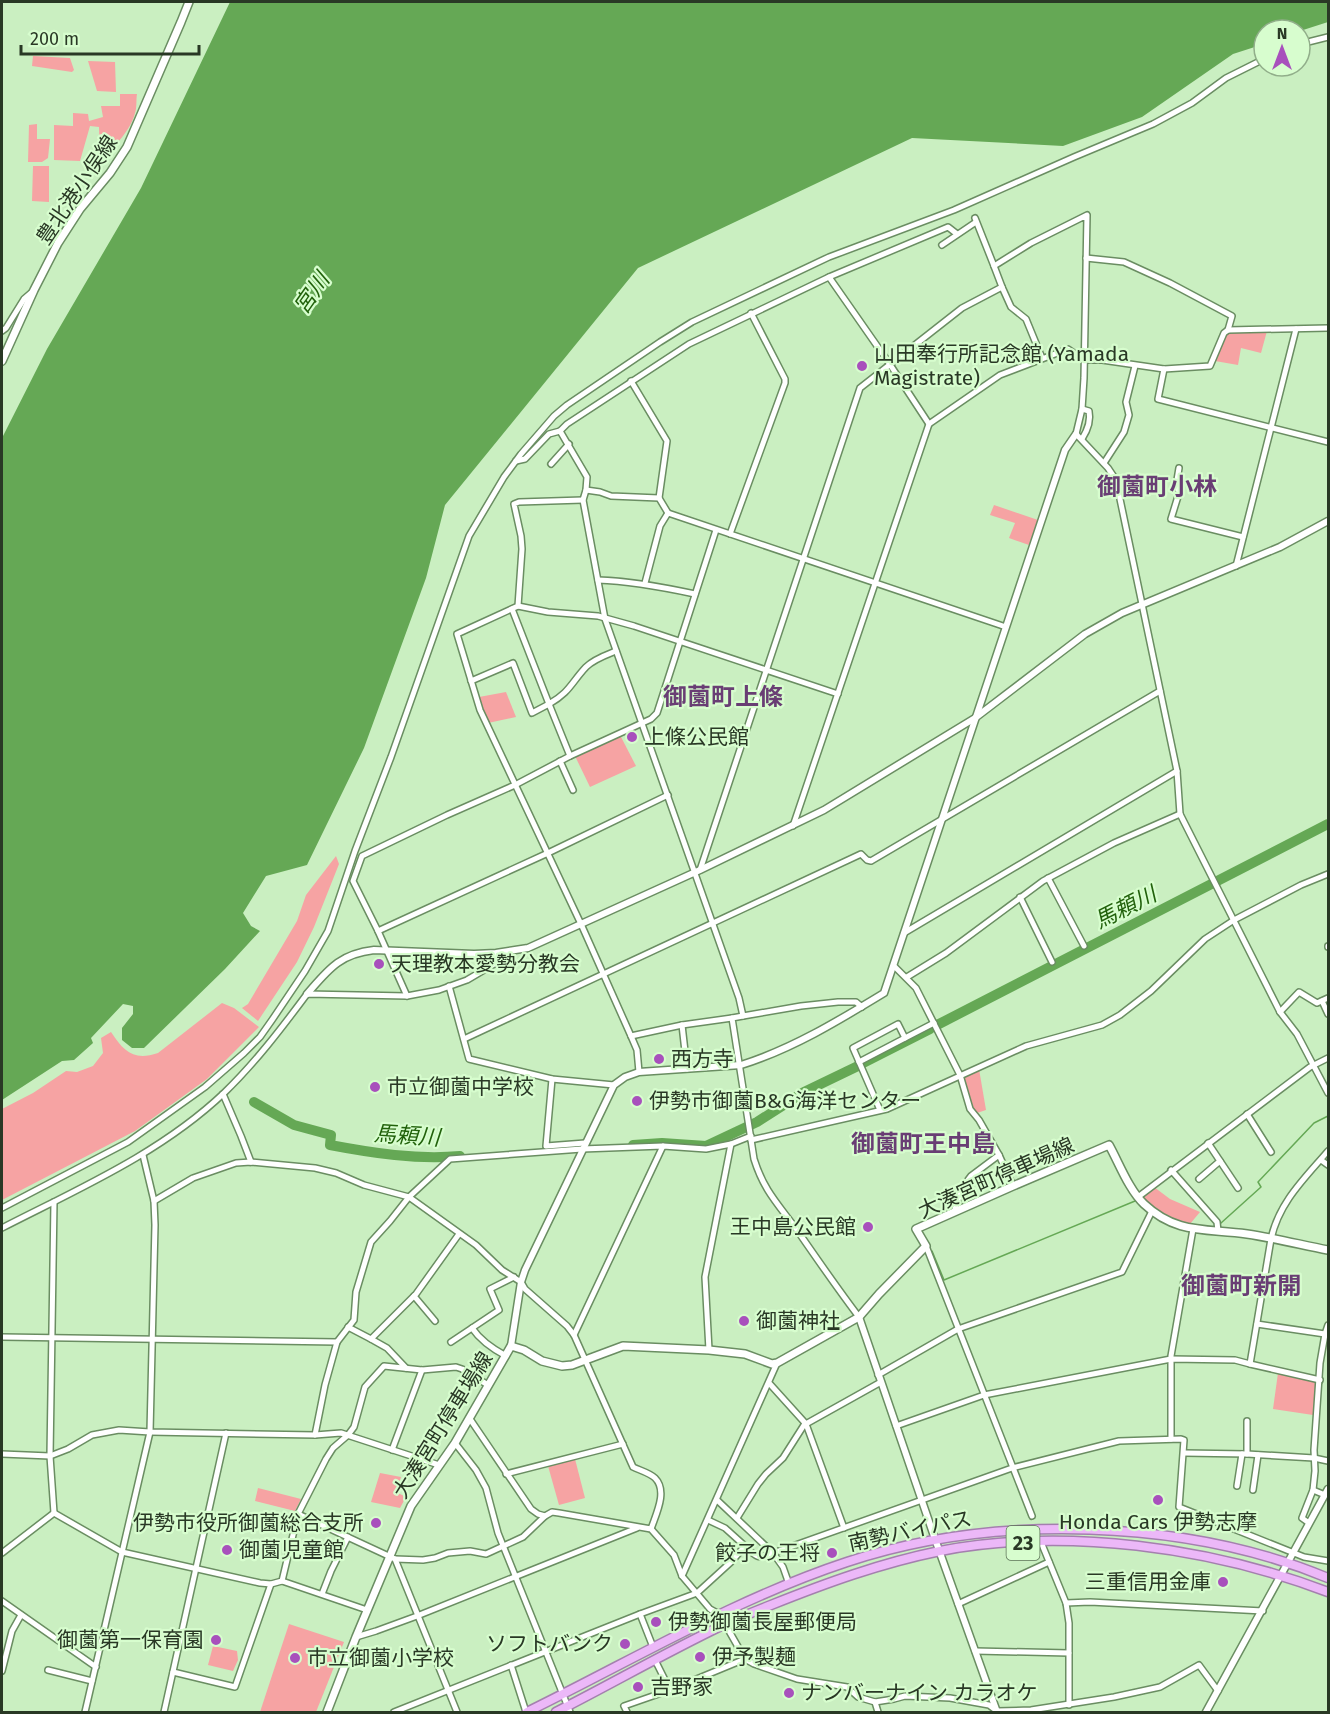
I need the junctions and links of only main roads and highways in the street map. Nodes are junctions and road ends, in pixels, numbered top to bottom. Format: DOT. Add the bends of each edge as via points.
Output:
graph roads {
  1 [pos="189,2"];
  2 [pos="2,361"];
  3 [pos="1329,1250"];
  4 [pos="1329,1578"];
  5 [pos="1329,1592"];
  6 [pos="568,1710"];
  7 [pos="327,1713"];
  8 [pos="527,1713"];
  9 [pos="556,1713"];
  1 -- 2 [label="main road, 豊北港小俣線" via="127,147 57,244"];
  3 -- 7 [label="main road, 大湊宮町停車場線" via="1248,1234 1192,1229 1170,1222 1138,1197 1109,1145 916,1230 926,1246 858,1317 777,1364 745,1354 623,1346 562,1366 511,1346 470,1419 411,1506"];
  4 -- 8 [label="highway, 南勢バイパス / 23" via="1230,1547 1130,1532 1011,1531 935,1539 848,1561 718,1614"];
  5 -- 6 [label="highway, 南勢バイパス / 23" via="1219,1559 1157,1548 1041,1542 939,1552 861,1571 725,1624"];
  6 -- 9 [label="highway, 南勢バイパス / 23"];
}
